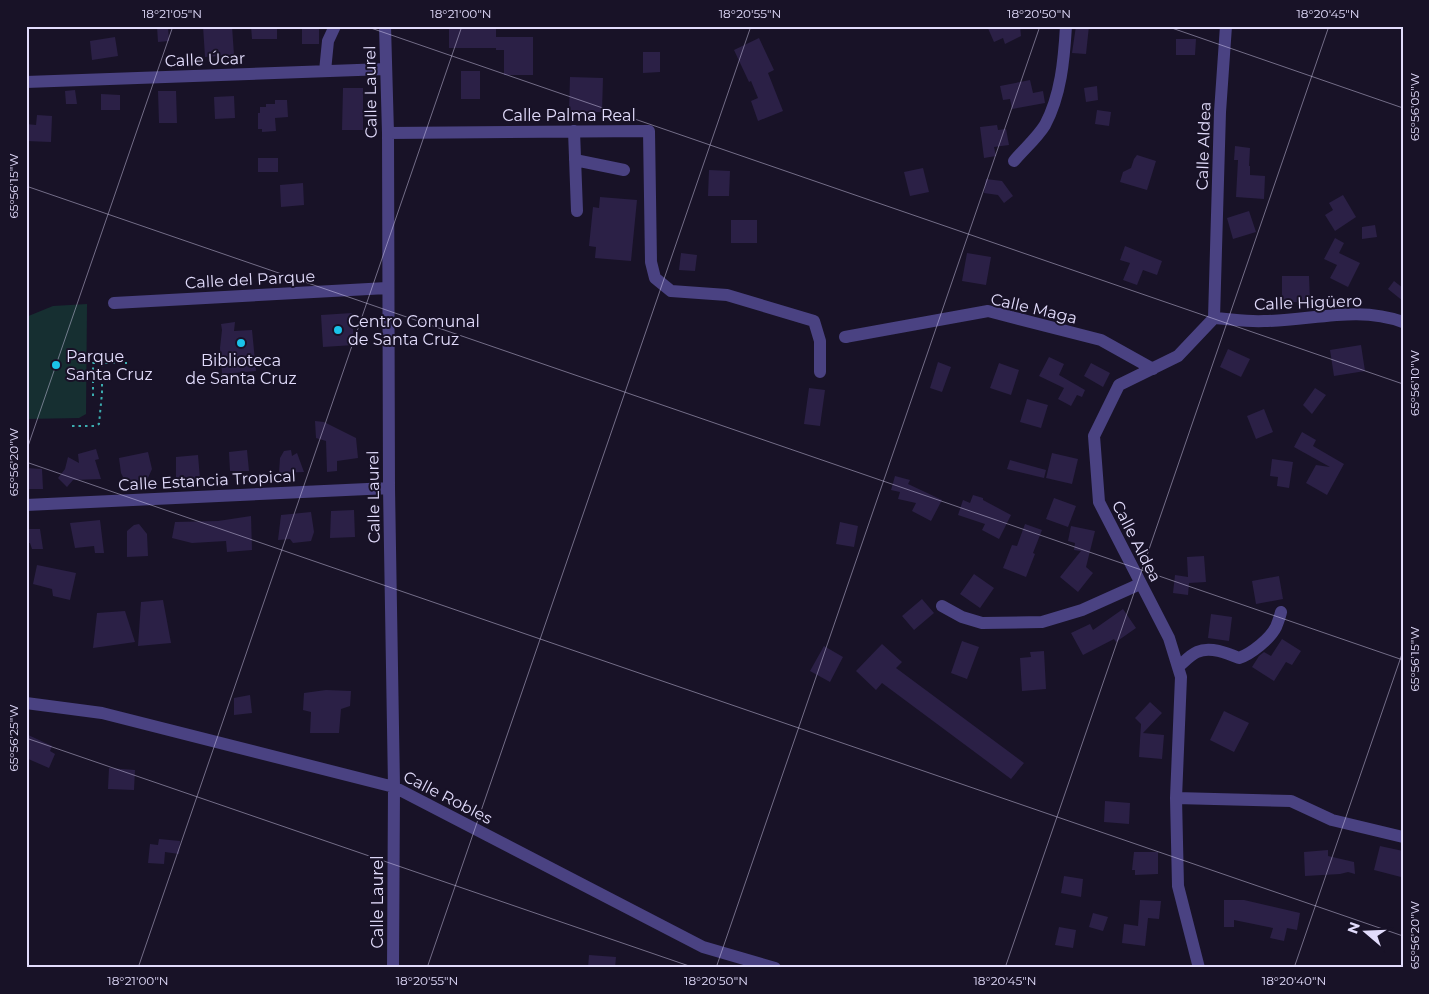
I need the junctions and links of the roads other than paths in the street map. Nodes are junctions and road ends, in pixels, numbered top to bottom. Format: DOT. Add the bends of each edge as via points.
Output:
graph roads {
  1 [pos="334,26"];
  2 [pos="385,26"];
  3 [pos="1066,26"];
  4 [pos="1226,26"];
  5 [pos="385,69"];
  6 [pos="324,71"];
  7 [pos="26,82"];
  8 [pos="574,131"];
  9 [pos="388,133"];
  10 [pos="575,160"];
  11 [pos="1014,161"];
  12 [pos="624,170"];
  13 [pos="577,211"];
  14 [pos="388,288"];
  15 [pos="114,303"];
  16 [pos="1214,318"];
  17 [pos="1403,322"];
  18 [pos="846,337"];
  19 [pos="1153,369"];
  20 [pos="820,372"];
  21 [pos="389,488"];
  22 [pos="26,505"];
  23 [pos="1140,584"];
  24 [pos="942,606"];
  25 [pos="1281,612"];
  26 [pos="1178,667"];
  27 [pos="26,703"];
  28 [pos="394,787"];
  29 [pos="1176,798"];
  30 [pos="1403,837"];
  31 [pos="392,968"];
  32 [pos="775,968"];
  33 [pos="1200,968"];
  1 -- 6 [label="street" via="328,41"];
  2 -- 5 [label="street, Calle Laurel"];
  3 -- 11 [label="street" via="1056,99 1044,126"];
  4 -- 16 [label="street, Calle Aldea"];
  5 -- 6 [label="street, Calle Úcar"];
  5 -- 9 [label="street, Calle Laurel"];
  6 -- 7 [label="street, Calle Úcar"];
  8 -- 9 [label="street, Calle Palma Real"];
  8 -- 10 [label="street"];
  8 -- 20 [label="street, Calle Palma Real" via="649,131 651,262 655,278 671,291 727,295 814,321 820,341"];
  9 -- 14 [label="street, Calle Laurel"];
  10 -- 12 [label="street"];
  10 -- 13 [label="street"];
  14 -- 15 [label="street, Calle del Parque"];
  14 -- 21 [label="street, Calle Laurel"];
  16 -- 17 [label="street, Calle Higüero" via="1265,322 1343,313 1390,317"];
  16 -- 19 [label="street, Calle Aldea" via="1178,356"];
  18 -- 19 [label="street, Calle Maga" via="988,312 1100,340"];
  19 -- 23 [label="street, Calle Aldea" via="1119,385 1094,436 1099,502"];
  21 -- 22 [label="street, Calle Estancia Tropical"];
  21 -- 28 [label="street, Calle Laurel"];
  23 -- 24 [label="street" via="1082,610 1042,622 982,623"];
  23 -- 26 [label="street, Calle Aldea" via="1169,638"];
  25 -- 26 [label="street" via="1275,629 1247,655 1239,658 1208,650 1196,652"];
  26 -- 29 [label="street, Calle Aldea" via="1181,677"];
  27 -- 28 [label="street, Calle Robles" via="102,713"];
  28 -- 31 [label="street, Calle Laurel"];
  28 -- 32 [label="street, Calle Robles" via="703,947"];
  29 -- 30 [label="street" via="1291,801 1332,820"];
  29 -- 33 [label="street, Calle Aldea" via="1178,886"];
}
